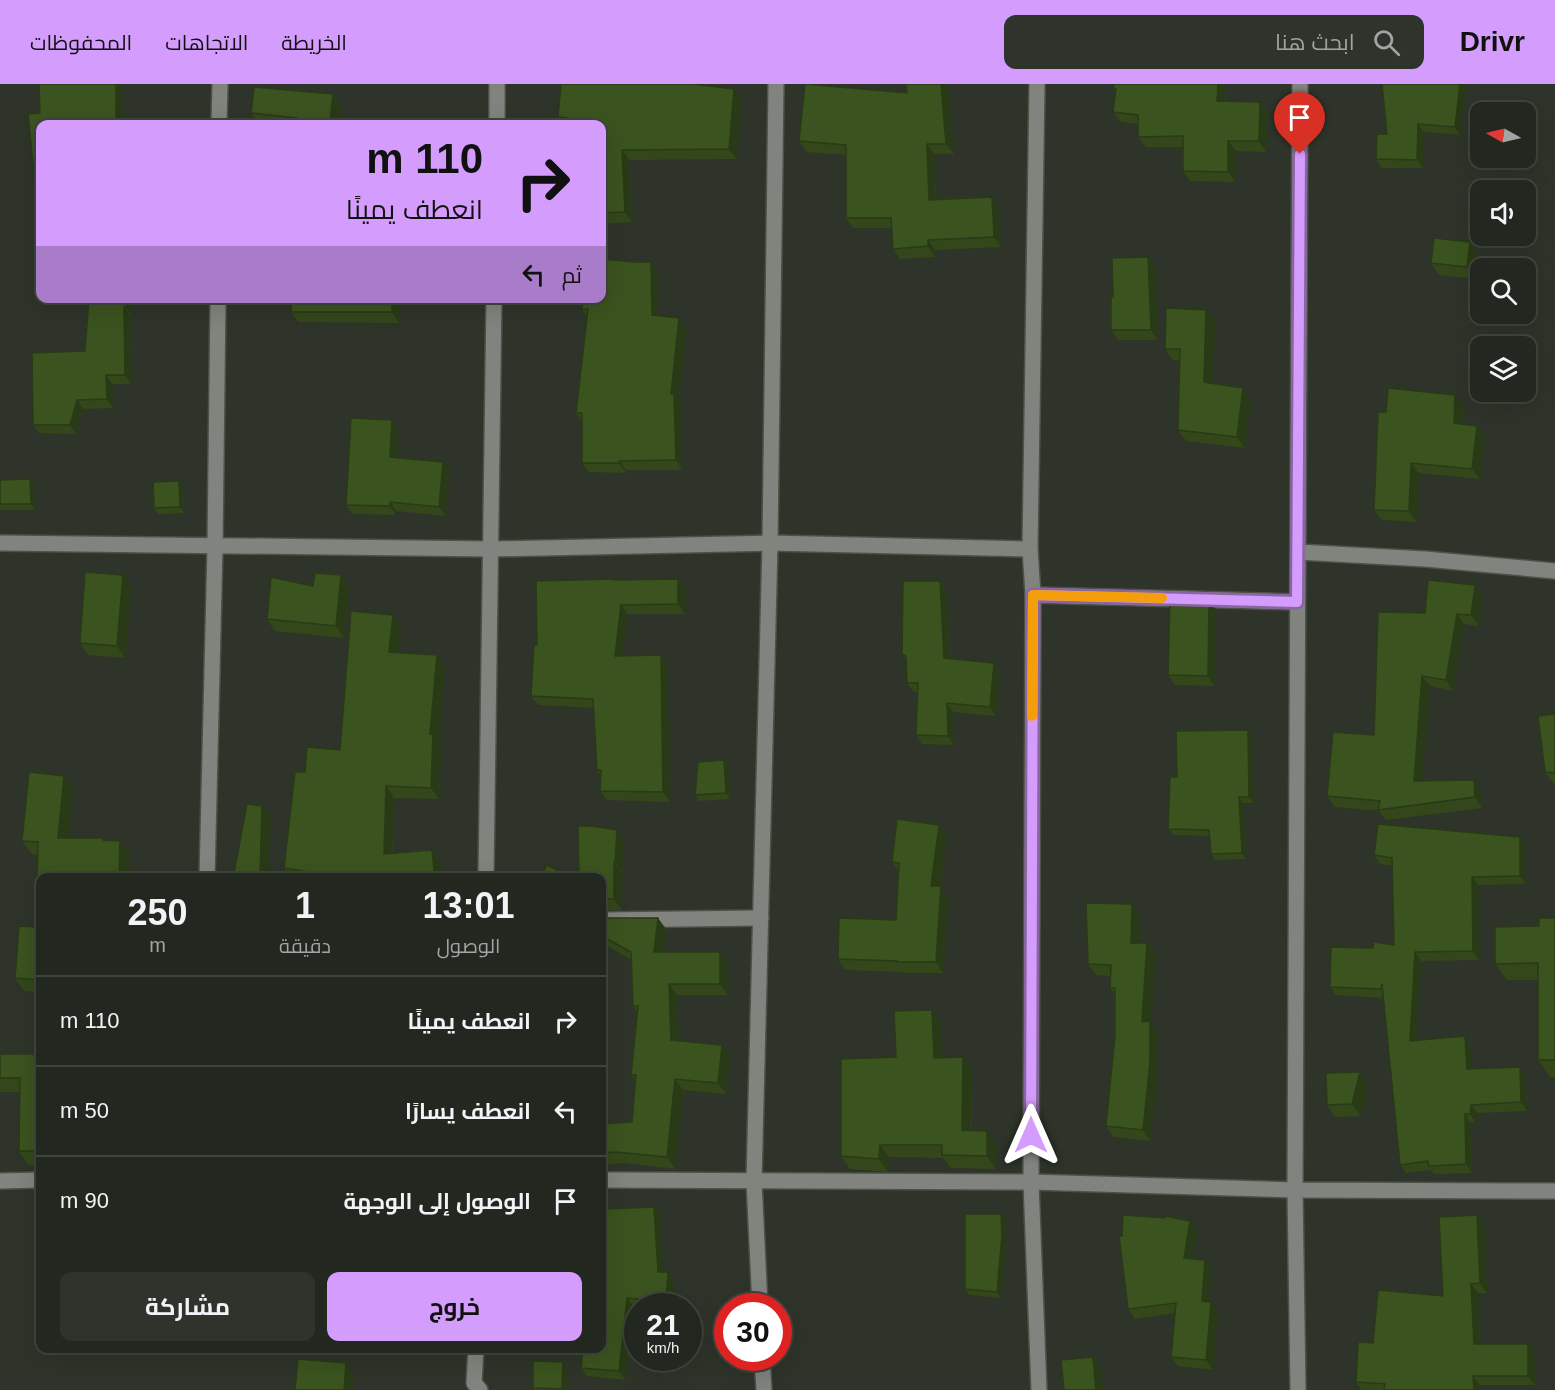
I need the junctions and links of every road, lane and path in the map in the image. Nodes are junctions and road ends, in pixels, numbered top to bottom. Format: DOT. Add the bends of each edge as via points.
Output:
graph roads {
  1 [pos="220,84"];
  2 [pos="497,84"];
  3 [pos="776,84"];
  4 [pos="1037,84"];
  5 [pos="1300,84"];
  6 [pos="219,120"];
  7 [pos="497,120"];
  8 [pos="218,303"];
  9 [pos="494,303"];
  10 [pos="0,543"];
  11 [pos="770,543"];
  12 [pos="215,547"];
  13 [pos="491,549"];
  14 [pos="1030,549"];
  15 [pos="1298,552"];
  16 [pos="1555,571"];
  17 [pos="1033,595"];
  18 [pos="1297,602"];
  19 [pos="207,873"];
  20 [pos="486,873"];
  21 [pos="760,918"];
  22 [pos="606,920"];
  23 [pos="36,1180"];
  24 [pos="606,1180"];
  25 [pos="0,1181"];
  26 [pos="754,1181"];
  27 [pos="1031,1182"];
  28 [pos="1295,1190"];
  29 [pos="1555,1191"];
  30 [pos="759,1293"];
  31 [pos="476,1353"];
  32 [pos="763,1371"];
  33 [pos="480,1390"];
  34 [pos="764,1390"];
  35 [pos="1039,1390"];
  36 [pos="1298,1390"];
  1 -- 6 [label="street"];
  2 -- 7 [label="street"];
  3 -- 11 [label="street"];
  4 -- 14 [label="street"];
  5 -- 15 [label="street"];
  8 -- 12 [label="street"];
  9 -- 13 [label="street"];
  10 -- 12 [label="street"];
  11 -- 13 [label="street"];
  11 -- 14 [label="street"];
  11 -- 21 [label="street"];
  12 -- 13 [label="street"];
  12 -- 19 [label="street"];
  13 -- 20 [label="street"];
  14 -- 17 [label="street"];
  15 -- 16 [label="street"];
  15 -- 18 [label="street"];
  17 -- 18 [label="street"];
  17 -- 27 [label="street"];
  18 -- 28 [label="street"];
  21 -- 22 [label="street"];
  21 -- 26 [label="street"];
  23 -- 25 [label="street"];
  24 -- 26 [label="street"];
  26 -- 27 [label="street"];
  26 -- 30 [label="street"];
  27 -- 28 [label="street"];
  27 -- 35 [label="street"];
  28 -- 29 [label="street"];
  28 -- 36 [label="street"];
  31 -- 33 [label="street" via="474,1383"];
  32 -- 34 [label="street"];
}
